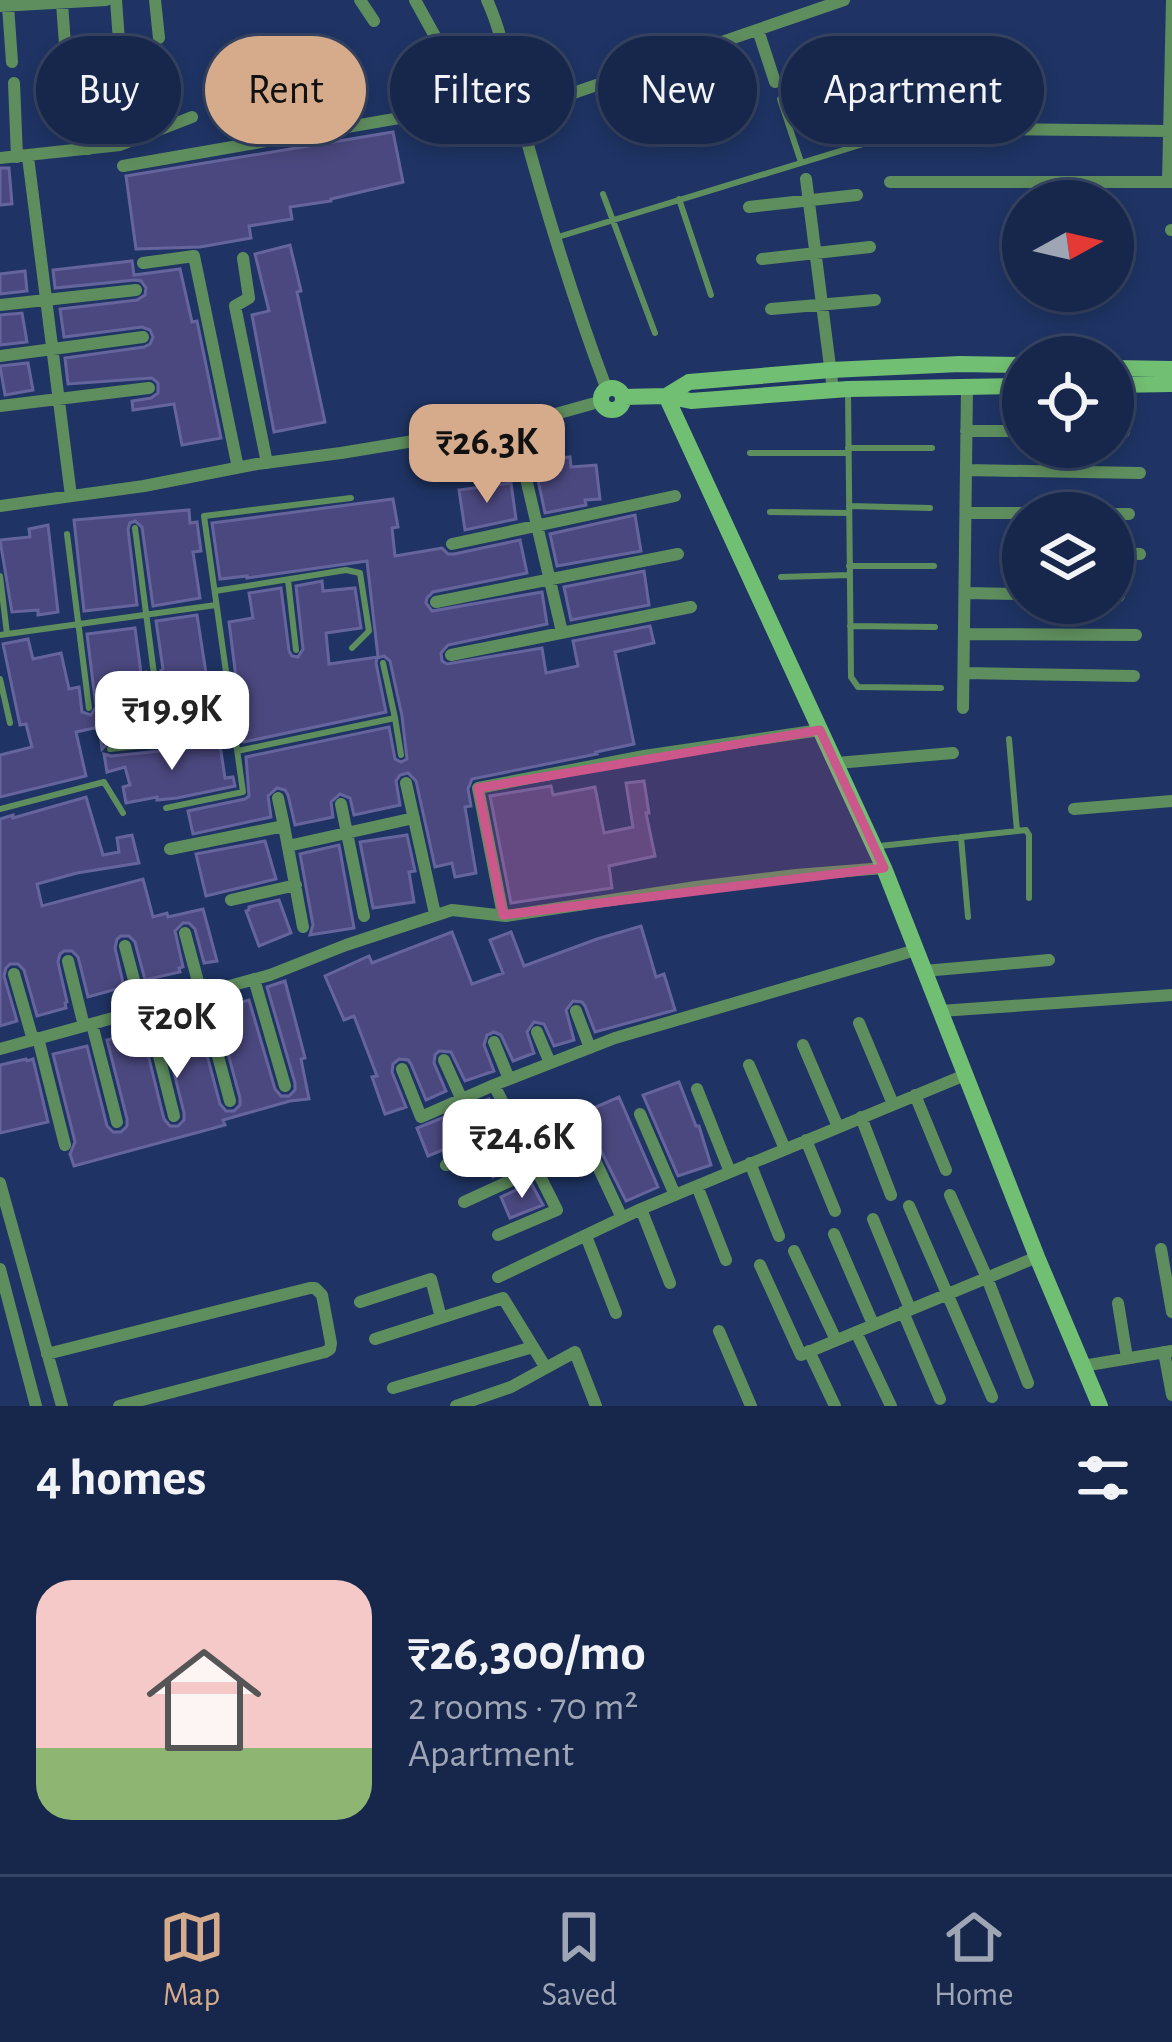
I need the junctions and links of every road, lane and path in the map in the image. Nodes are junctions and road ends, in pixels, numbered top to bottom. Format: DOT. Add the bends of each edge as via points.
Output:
graph roads {
  1 [pos="91,0"];
  2 [pos="106,0"];
  3 [pos="116,0"];
  4 [pos="154,0"];
  5 [pos="360,0"];
  6 [pos="415,0"];
  7 [pos="487,0"];
  8 [pos="844,0"];
  9 [pos="1172,0"];
  10 [pos="35,2"];
  11 [pos="62,3"];
  12 [pos="4,6"];
  13 [pos="374,21"];
  14 [pos="758,29"];
  15 [pos="1172,34"];
  16 [pos="64,36"];
  17 [pos="118,36"];
  18 [pos="159,36"];
  19 [pos="435,36"];
  20 [pos="500,36"];
  21 [pos="13,62"];
  22 [pos="775,82"];
  23 [pos="14,83"];
  24 [pos="1171,84"];
  25 [pos="574,87"];
  26 [pos="780,99"];
  27 [pos="192,117"];
  28 [pos="181,121"];
  29 [pos="390,125"];
  30 [pos="1044,130"];
  31 [pos="1170,131"];
  32 [pos="89,144"];
  33 [pos="122,144"];
  34 [pos="528,144"];
  35 [pos="863,144"];
  36 [pos="89,149"];
  37 [pos="22,157"];
  38 [pos="0,158"];
  39 [pos="801,162"];
  40 [pos="123,166"];
  41 [pos="806,179"];
  42 [pos="890,182"];
  43 [pos="1170,182"];
  44 [pos="603,194"];
  45 [pos="857,195"];
  46 [pos="679,200"];
  47 [pos="809,201"];
  48 [pos="749,207"];
  49 [pos="613,219"];
  50 [pos="554,238"];
  51 [pos="870,247"];
  52 [pos="815,252"];
  53 [pos="243,258"];
  54 [pos="762,259"];
  55 [pos="143,263"];
  56 [pos="136,290"];
  57 [pos="711,295"];
  58 [pos="874,300"];
  59 [pos="46,301"];
  60 [pos="822,304"];
  61 [pos="0,305"];
  62 [pos="770,309"];
  63 [pos="655,333"];
  64 [pos="143,337"];
  65 [pos="52,349"];
  66 [pos="0,356"];
  67 [pos="1002,365"];
  68 [pos="1134,368"];
  69 [pos="1172,369"];
  70 [pos="840,380"];
  71 [pos="1172,384"];
  72 [pos="1134,385"];
  73 [pos="1002,386"];
  74 [pos="967,387"];
  75 [pos="149,388"];
  76 [pos="610,396"];
  77 [pos="666,396"];
  78 [pos="58,399"];
  79 [pos="0,406"];
  80 [pos="513,423"];
  81 [pos="966,430"];
  82 [pos="1002,431"];
  83 [pos="932,448"];
  84 [pos="848,450"];
  85 [pos="750,453"];
  86 [pos="267,463"];
  87 [pos="238,468"];
  88 [pos="966,470"];
  89 [pos="1140,473"];
  90 [pos="70,496"];
  91 [pos="675,496"];
  92 [pos="351,498"];
  93 [pos="0,506"];
  94 [pos="930,508"];
  95 [pos="849,509"];
  96 [pos="770,512"];
  97 [pos="966,513"];
  98 [pos="1002,514"];
  99 [pos="535,525"];
  100 [pos="135,528"];
  101 [pos="67,534"];
  102 [pos="452,544"];
  103 [pos="678,554"];
  104 [pos="1134,554"];
  105 [pos="1140,554"];
  106 [pos="849,566"];
  107 [pos="934,566"];
  108 [pos="850,575"];
  109 [pos="0,576"];
  110 [pos="781,577"];
  111 [pos="288,580"];
  112 [pos="549,580"];
  113 [pos="214,591"];
  114 [pos="965,593"];
  115 [pos="1002,594"];
  116 [pos="436,602"];
  117 [pos="217,604"];
  118 [pos="691,607"];
  119 [pos="147,614"];
  120 [pos="78,624"];
  121 [pos="850,626"];
  122 [pos="934,627"];
  123 [pos="562,632"];
  124 [pos="4,634"];
  125 [pos="965,634"];
  126 [pos="1136,635"];
  127 [pos="352,648"];
  128 [pos="296,650"];
  129 [pos="451,655"];
  130 [pos="383,662"];
  131 [pos="964,674"];
  132 [pos="1134,676"];
  133 [pos="0,679"];
  134 [pos="941,688"];
  135 [pos="156,690"];
  136 [pos="89,708"];
  137 [pos="963,708"];
  138 [pos="395,718"];
  139 [pos="10,724"];
  140 [pos="820,730"];
  141 [pos="235,736"];
  142 [pos="1009,739"];
  143 [pos="110,748"];
  144 [pos="237,751"];
  145 [pos="953,753"];
  146 [pos="401,755"];
  147 [pos="837,763"];
  148 [pos="406,783"];
  149 [pos="278,798"];
  150 [pos="1172,801"];
  151 [pos="341,804"];
  152 [pos="166,808"];
  153 [pos="0,809"];
  154 [pos="1074,809"];
  155 [pos="123,813"];
  156 [pos="414,818"];
  157 [pos="284,826"];
  158 [pos="1017,831"];
  159 [pos="347,832"];
  160 [pos="962,837"];
  161 [pos="288,845"];
  162 [pos="874,847"];
  163 [pos="170,849"];
  164 [pos="884,868"];
  165 [pos="296,885"];
  166 [pos="1029,898"];
  167 [pos="230,900"];
  168 [pos="435,914"];
  169 [pos="502,915"];
  170 [pos="364,916"];
  171 [pos="968,917"];
  172 [pos="303,927"];
  173 [pos="185,933"];
  174 [pos="125,946"];
  175 [pos="916,950"];
  176 [pos="1049,960"];
  177 [pos="68,962"];
  178 [pos="924,971"];
  179 [pos="14,974"];
  180 [pos="254,980"];
  181 [pos="201,994"];
  182 [pos="1172,995"];
  183 [pos="145,1009"];
  184 [pos="576,1010"];
  185 [pos="940,1011"];
  186 [pos="859,1023"];
  187 [pos="88,1025"];
  188 [pos="537,1032"];
  189 [pos="36,1039"];
  190 [pos="494,1042"];
  191 [pos="803,1045"];
  192 [pos="0,1048"];
  193 [pos="590,1048"];
  194 [pos="444,1060"];
  195 [pos="550,1063"];
  196 [pos="748,1065"];
  197 [pos="402,1070"];
  198 [pos="965,1075"];
  199 [pos="509,1079"];
  200 [pos="494,1085"];
  201 [pos="285,1086"];
  202 [pos="697,1089"];
  203 [pos="915,1095"];
  204 [pos="462,1100"];
  205 [pos="230,1101"];
  206 [pos="892,1104"];
  207 [pos="640,1114"];
  208 [pos="174,1116"];
  209 [pos="861,1117"];
  210 [pos="117,1122"];
  211 [pos="838,1127"];
  212 [pos="517,1130"];
  213 [pos="585,1139"];
  214 [pos="806,1140"];
  215 [pos="65,1145"];
  216 [pos="785,1149"];
  217 [pos="750,1163"];
  218 [pos="446,1165"];
  219 [pos="536,1169"];
  220 [pos="946,1169"];
  221 [pos="730,1172"];
  222 [pos="0,1183"];
  223 [pos="697,1186"];
  224 [pos="675,1195"];
  225 [pos="891,1195"];
  226 [pos="950,1195"];
  227 [pos="464,1202"];
  228 [pos="909,1206"];
  229 [pos="640,1209"];
  230 [pos="835,1211"];
  231 [pos="5,1218"];
  232 [pos="622,1218"];
  233 [pos="873,1219"];
  234 [pos="834,1234"];
  235 [pos="498,1235"];
  236 [pos="586,1236"];
  237 [pos="778,1236"];
  238 [pos="1161,1249"];
  239 [pos="794,1251"];
  240 [pos="1037,1257"];
  241 [pos="726,1260"];
  242 [pos="760,1265"];
  243 [pos="0,1269"];
  244 [pos="498,1276"];
  245 [pos="987,1278"];
  246 [pos="670,1283"];
  247 [pos="947,1294"];
  248 [pos="360,1302"];
  249 [pos="1118,1303"];
  250 [pos="906,1311"];
  251 [pos="616,1312"];
  252 [pos="1172,1312"];
  253 [pos="441,1318"];
  254 [pos="873,1324"];
  255 [pos="718,1330"];
  256 [pos="856,1332"];
  257 [pos="375,1339"];
  258 [pos="836,1340"];
  259 [pos="533,1347"];
  260 [pos="809,1351"];
  261 [pos="1168,1352"];
  262 [pos="47,1354"];
  263 [pos="1127,1358"];
  264 [pos="1083,1366"];
  265 [pos="546,1367"];
  266 [pos="1028,1383"];
  267 [pos="393,1388"];
  268 [pos="1172,1395"];
  269 [pos="992,1397"];
  270 [pos="940,1399"];
  271 [pos="36,1406"];
  272 [pos="62,1406"];
  273 [pos="118,1406"];
  274 [pos="456,1406"];
  275 [pos="596,1406"];
  276 [pos="751,1406"];
  277 [pos="835,1406"];
  278 [pos="891,1406"];
  279 [pos="1100,1406"];
  1 -- 2 [label="street"];
  1 -- 11 [label="street"];
  3 -- 17 [label="street"];
  4 -- 18 [label="street"];
  5 -- 13 [label="street"];
  6 -- 19 [label="street"];
  7 -- 20 [label="street"];
  8 -- 14 [label="street"];
  9 -- 15 [label="street"];
  10 -- 11 [label="street"];
  10 -- 12 [label="street"];
  11 -- 16 [label="street"];
  12 -- 21 [label="street"];
  14 -- 22 [label="street"];
  14 -- 25 [label="street"];
  15 -- 24 [label="street"];
  23 -- 37 [label="street"];
  24 -- 31 [label="street"];
  26 -- 39 [label="lane"];
  27 -- 28 [label="street"];
  29 -- 40 [label="street"];
  30 -- 31 [label="street"];
  31 -- 43 [label="street"];
  32 -- 36 [label="street"];
  33 -- 36 [label="street"];
  34 -- 50 [label="street"];
  35 -- 39 [label="lane"];
  36 -- 37 [label="street"];
  37 -- 38 [label="street"];
  37 -- 59 [label="street"];
  39 -- 46 [label="lane"];
  41 -- 47 [label="street"];
  42 -- 43 [label="street"];
  44 -- 49 [label="lane"];
  45 -- 47 [label="street"];
  46 -- 49 [label="lane"];
  46 -- 57 [label="lane"];
  47 -- 48 [label="street"];
  47 -- 52 [label="street"];
  49 -- 50 [label="lane"];
  49 -- 63 [label="lane"];
  50 -- 76 [label="street"];
  51 -- 52 [label="street"];
  52 -- 54 [label="street"];
  52 -- 60 [label="street"];
  53 -- 86 [label="street" via="249,298 235,306"];
  55 -- 87 [label="street" via="194,256"];
  56 -- 59 [label="street"];
  58 -- 60 [label="street"];
  59 -- 61 [label="street"];
  59 -- 65 [label="street"];
  60 -- 62 [label="street"];
  60 -- 70 [label="street"];
  64 -- 65 [label="street"];
  65 -- 66 [label="street"];
  65 -- 78 [label="street"];
  67 -- 70 [label="street"];
  68 -- 69 [label="street"];
  70 -- 74 [label="street"];
  70 -- 77 [label="street" via="691,401"];
  70 -- 84 [label="lane"];
  71 -- 72 [label="street"];
  73 -- 74 [label="street"];
  74 -- 81 [label="street"];
  75 -- 78 [label="street"];
  76 -- 77 [label="street"];
  76 -- 80 [label="street"];
  77 -- 140 [label="street"];
  78 -- 79 [label="street"];
  78 -- 90 [label="street"];
  80 -- 86 [label="street"];
  80 -- 99 [label="street"];
  81 -- 82 [label="street"];
  81 -- 88 [label="street"];
  83 -- 84 [label="lane"];
  84 -- 85 [label="lane"];
  84 -- 95 [label="lane"];
  86 -- 87 [label="street"];
  87 -- 90 [label="street"];
  88 -- 89 [label="street"];
  88 -- 97 [label="street"];
  90 -- 93 [label="street"];
  91 -- 99 [label="street"];
  92 -- 113 [label="lane" via="204,516"];
  94 -- 95 [label="lane"];
  95 -- 96 [label="lane"];
  95 -- 106 [label="lane"];
  97 -- 98 [label="street"];
  97 -- 114 [label="street"];
  99 -- 102 [label="street"];
  99 -- 112 [label="street"];
  100 -- 119 [label="lane"];
  101 -- 120 [label="lane"];
  103 -- 112 [label="street"];
  104 -- 105 [label="street"];
  106 -- 107 [label="lane"];
  106 -- 108 [label="lane"];
  108 -- 110 [label="lane"];
  108 -- 121 [label="lane"];
  109 -- 124 [label="lane"];
  111 -- 113 [label="lane"];
  111 -- 127 [label="lane" via="360,573 369,631"];
  111 -- 128 [label="lane"];
  112 -- 116 [label="street"];
  112 -- 123 [label="street"];
  113 -- 117 [label="lane"];
  114 -- 115 [label="street"];
  114 -- 125 [label="street"];
  117 -- 119 [label="lane"];
  117 -- 141 [label="lane"];
  118 -- 123 [label="street"];
  119 -- 120 [label="lane"];
  119 -- 135 [label="lane"];
  120 -- 124 [label="lane"];
  120 -- 136 [label="lane"];
  121 -- 122 [label="lane"];
  121 -- 134 [label="lane" via="850,677 858,687"];
  123 -- 129 [label="street"];
  125 -- 126 [label="street"];
  125 -- 131 [label="street"];
  130 -- 138 [label="lane"];
  131 -- 132 [label="street"];
  131 -- 137 [label="street"];
  133 -- 139 [label="lane"];
  138 -- 144 [label="lane"];
  138 -- 146 [label="lane"];
  140 -- 147 [label="street"];
  140 -- 169 [label="street" via="478,788"];
  141 -- 143 [label="lane"];
  141 -- 144 [label="lane"];
  142 -- 158 [label="lane"];
  144 -- 152 [label="lane" via="243,792"];
  145 -- 147 [label="street"];
  147 -- 162 [label="street"];
  148 -- 156 [label="street"];
  149 -- 157 [label="street"];
  150 -- 154 [label="street"];
  151 -- 159 [label="street"];
  153 -- 155 [label="lane" via="104,782"];
  156 -- 159 [label="street"];
  156 -- 168 [label="street"];
  157 -- 161 [label="street"];
  157 -- 163 [label="street"];
  158 -- 160 [label="lane"];
  158 -- 166 [label="lane" via="1029,835"];
  159 -- 161 [label="street"];
  159 -- 170 [label="street"];
  160 -- 162 [label="lane"];
  160 -- 171 [label="lane"];
  161 -- 165 [label="street"];
  162 -- 164 [label="street"];
  164 -- 169 [label="street"];
  164 -- 175 [label="street"];
  165 -- 167 [label="street"];
  165 -- 172 [label="street"];
  168 -- 169 [label="street"];
  168 -- 180 [label="street"];
  173 -- 181 [label="street"];
  174 -- 183 [label="street"];
  175 -- 178 [label="street"];
  175 -- 193 [label="street"];
  176 -- 178 [label="street"];
  177 -- 187 [label="street"];
  178 -- 185 [label="street"];
  179 -- 189 [label="street"];
  180 -- 181 [label="street"];
  180 -- 201 [label="street"];
  181 -- 183 [label="street"];
  181 -- 205 [label="street"];
  182 -- 185 [label="street"];
  183 -- 187 [label="street"];
  183 -- 208 [label="street"];
  184 -- 193 [label="street"];
  185 -- 198 [label="street"];
  186 -- 206 [label="street"];
  187 -- 189 [label="street"];
  187 -- 210 [label="street"];
  188 -- 195 [label="street"];
  189 -- 192 [label="street"];
  189 -- 215 [label="street"];
  190 -- 199 [label="street"];
  191 -- 211 [label="street"];
  193 -- 195 [label="street"];
  194 -- 204 [label="street"];
  195 -- 199 [label="street"];
  196 -- 216 [label="street"];
  197 -- 204 [label="street" via="422,1117"];
  198 -- 203 [label="street"];
  198 -- 240 [label="street"];
  199 -- 200 [label="street"];
  200 -- 204 [label="street"];
  200 -- 212 [label="street"];
  202 -- 221 [label="street"];
  203 -- 206 [label="street"];
  203 -- 220 [label="street"];
  206 -- 209 [label="street"];
  207 -- 224 [label="street"];
  209 -- 211 [label="street"];
  209 -- 225 [label="street"];
  211 -- 214 [label="street"];
  212 -- 218 [label="street"];
  212 -- 219 [label="street"];
  213 -- 232 [label="street"];
  214 -- 216 [label="street"];
  214 -- 230 [label="street"];
  216 -- 217 [label="street"];
  217 -- 221 [label="street"];
  217 -- 237 [label="street"];
  219 -- 227 [label="street"];
  219 -- 235 [label="street" via="557,1210"];
  221 -- 223 [label="street"];
  222 -- 231 [label="street"];
  223 -- 224 [label="street"];
  223 -- 241 [label="street"];
  224 -- 229 [label="street"];
  226 -- 245 [label="street"];
  228 -- 247 [label="street"];
  229 -- 232 [label="street"];
  229 -- 246 [label="street"];
  231 -- 262 [label="street"];
  232 -- 236 [label="street"];
  233 -- 250 [label="street"];
  234 -- 254 [label="street"];
  236 -- 244 [label="street"];
  236 -- 251 [label="street"];
  238 -- 252 [label="street"];
  239 -- 258 [label="street"];
  240 -- 245 [label="street"];
  240 -- 264 [label="street"];
  242 -- 260 [label="street" via="801,1355"];
  243 -- 271 [label="street"];
  245 -- 247 [label="street"];
  245 -- 266 [label="street"];
  247 -- 250 [label="street"];
  247 -- 269 [label="street"];
  248 -- 253 [label="street" via="430,1279"];
  249 -- 263 [label="street"];
  250 -- 254 [label="street"];
  250 -- 270 [label="street"];
  253 -- 257 [label="street"];
  253 -- 259 [label="street" via="503,1298"];
  254 -- 256 [label="street"];
  255 -- 276 [label="street"];
  256 -- 258 [label="street"];
  256 -- 278 [label="street"];
  258 -- 260 [label="street"];
  259 -- 265 [label="street"];
  259 -- 267 [label="street"];
  260 -- 277 [label="street"];
  261 -- 263 [label="street"];
  261 -- 268 [label="street"];
  262 -- 272 [label="street"];
  262 -- 273 [label="street" via="310,1288 322,1295 331,1343 325,1352"];
  263 -- 264 [label="street"];
  264 -- 279 [label="street"];
  265 -- 274 [label="street"];
  265 -- 275 [label="street" via="574,1352"];
}
